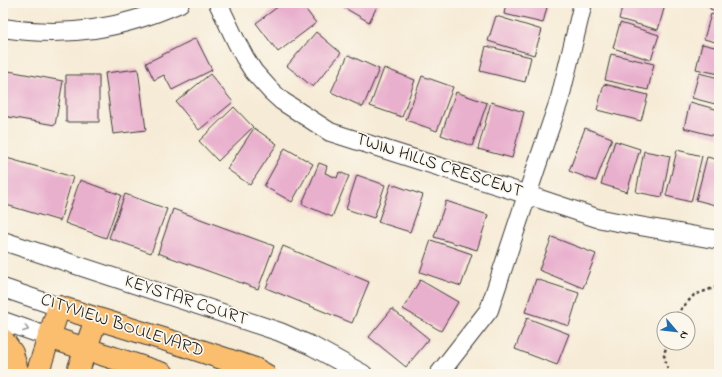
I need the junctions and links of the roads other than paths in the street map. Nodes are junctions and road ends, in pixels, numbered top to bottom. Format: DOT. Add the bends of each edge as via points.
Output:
graph roads {
  1 [pos="180,3"];
  2 [pos="218,3"];
  3 [pos="583,3"];
  4 [pos="3,28"];
  5 [pos="528,195"];
  6 [pos="719,240"];
  7 [pos="3,241"];
  8 [pos="3,288"];
  9 [pos="59,307"];
  10 [pos="96,319"];
  11 [pos="3,321"];
  12 [pos="49,337"];
  13 [pos="3,340"];
  14 [pos="86,349"];
  15 [pos="18,374"];
  16 [pos="37,374"];
  17 [pos="78,374"];
  18 [pos="163,374"];
  19 [pos="264,374"];
  20 [pos="363,374"];
  21 [pos="439,374"];
  1 -- 4 [label="street" via="136,20 87,31 29,32"];
  2 -- 5 [label="street, TWIN HILLS CRESCENT" via="254,72 282,101 330,132"];
  3 -- 5 [label="street" via="560,98"];
  5 -- 6 [label="street, TWIN HILLS CRESCENT" via="597,218"];
  5 -- 21 [label="street" via="489,310"];
  7 -- 20 [label="street, KEYSTAR COURT" via="280,332"];
  8 -- 9 [label="street, CITYVIEW BOULEVARD"];
  9 -- 10 [label="main road, CITYVIEW BOULEVARD"];
  9 -- 12 [label="main road"];
  10 -- 14 [label="main road"];
  10 -- 19 [label="main road, CITYVIEW BOULEVARD" via="186,346"];
  11 -- 12 [label="street, CITYVIEW BOULEVARD, one-way"];
  12 -- 14 [label="main road, CITYVIEW BOULEVARD"];
  12 -- 16 [label="main road"];
  13 -- 15 [label="main road" via="12,353"];
  14 -- 17 [label="main road"];
  14 -- 18 [label="main road, CITYVIEW BOULEVARD"];
}
